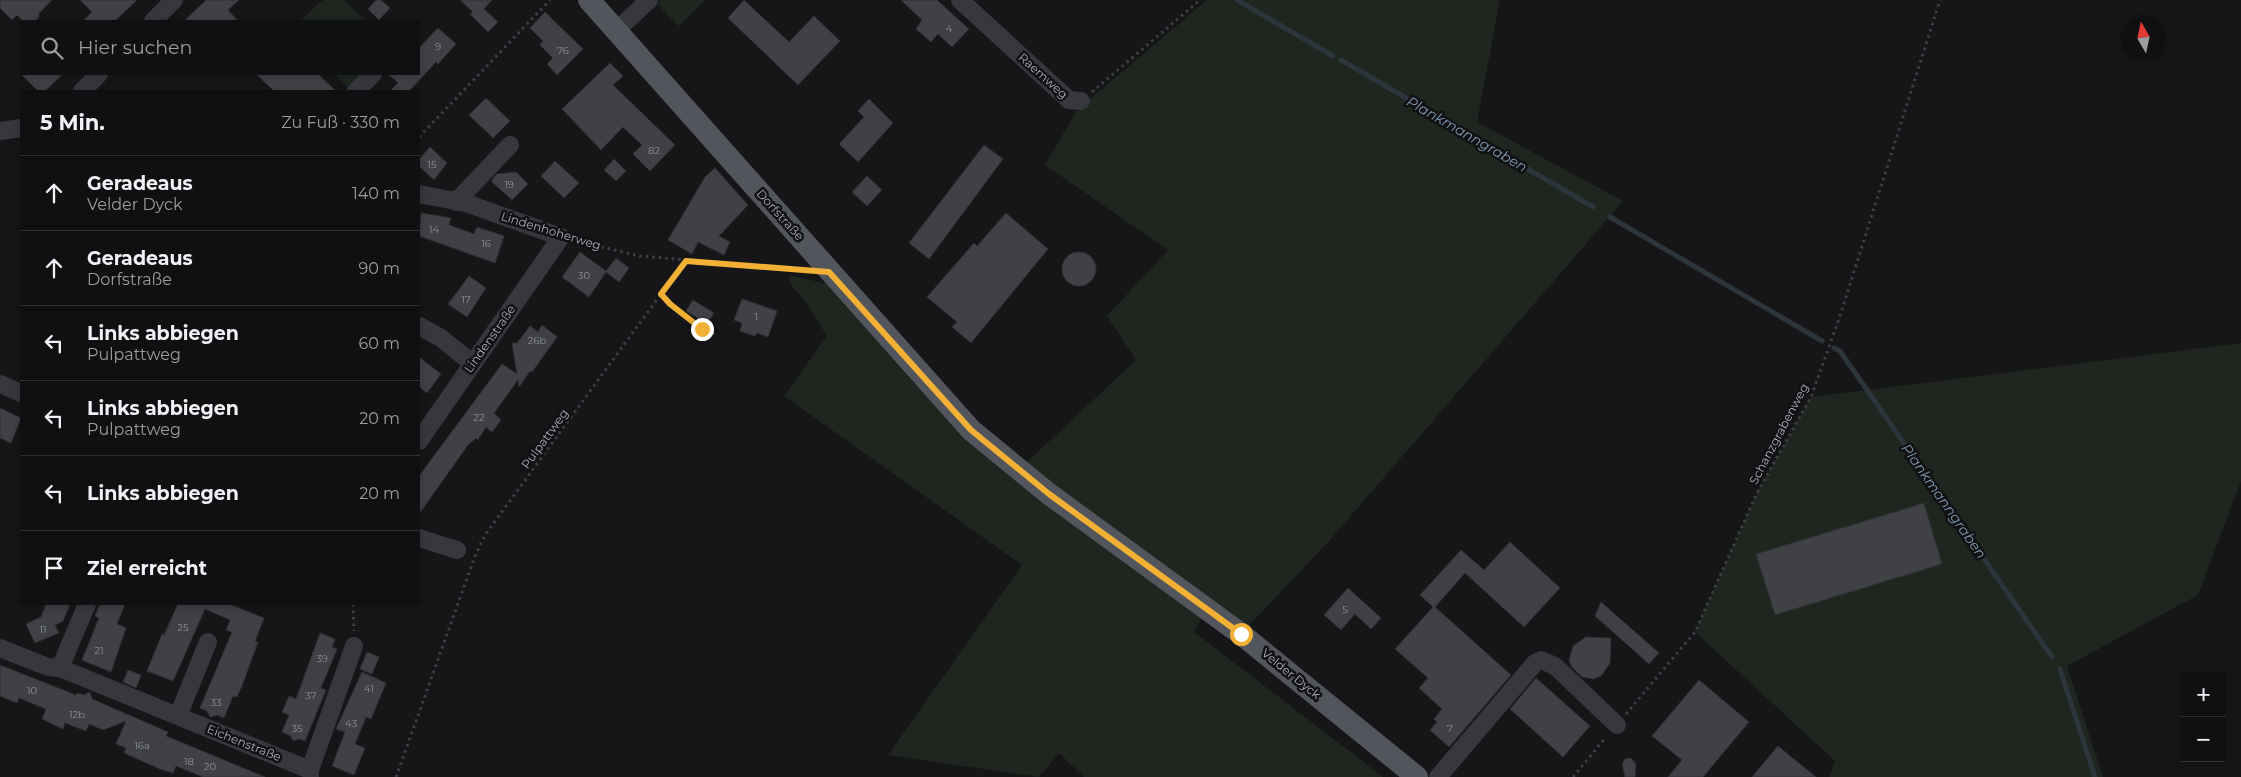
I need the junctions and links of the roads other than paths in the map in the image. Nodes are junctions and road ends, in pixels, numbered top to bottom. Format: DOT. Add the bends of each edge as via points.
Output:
graph roads {
  1 [pos="174,0"];
  2 [pos="589,0"];
  3 [pos="649,0"];
  4 [pos="960,0"];
  5 [pos="154,20"];
  6 [pos="616,31"];
  7 [pos="99,75"];
  8 [pos="372,75"];
  9 [pos="83,90"];
  10 [pos="357,90"];
  11 [pos="1081,101"];
  12 [pos="20,128"];
  13 [pos="0,131"];
  14 [pos="510,145"];
  15 [pos="420,194"];
  16 [pos="456,202"];
  17 [pos="561,237"];
  18 [pos="420,327"];
  19 [pos="473,364"];
  20 [pos="0,384"];
  21 [pos="20,393"];
  22 [pos="971,430"];
  23 [pos="420,439"];
  24 [pos="420,538"];
  25 [pos="458,550"];
  26 [pos="87,605"];
  27 [pos="208,642"];
  28 [pos="354,646"];
  29 [pos="0,648"];
  30 [pos="60,668"];
  31 [pos="178,716"];
  32 [pos="1617,725"];
  33 [pos="310,774"];
  34 [pos="1417,777"];
  35 [pos="1438,777"];
  1 -- 5 [label="street"];
  2 -- 6 [label="main road, Dorfstraße"];
  3 -- 6 [label="street"];
  4 -- 11 [label="street, Raemweg" via="1069,100"];
  6 -- 22 [label="main road, Dorfstraße"];
  7 -- 9 [label="street"];
  8 -- 10 [label="street"];
  12 -- 13 [label="street"];
  14 -- 16 [label="street"];
  15 -- 16 [label="street, Lindenhoherweg"];
  16 -- 17 [label="street, Lindenhoherweg"];
  17 -- 19 [label="street, Lindenstraße"];
  18 -- 19 [label="street" via="441,338"];
  19 -- 23 [label="street, Lindenstraße"];
  20 -- 21 [label="street"];
  22 -- 34 [label="main road, Velder Dyck" via="1049,494 1241,634"];
  24 -- 25 [label="street"];
  26 -- 30 [label="street"];
  27 -- 31 [label="street"];
  28 -- 33 [label="street, Eichenstraße"];
  29 -- 30 [label="street, Eichenstraße" via="48,667"];
  30 -- 31 [label="street, Eichenstraße"];
  31 -- 33 [label="street, Eichenstraße"];
  32 -- 35 [label="street" via="1556,666 1540,660"];
}
